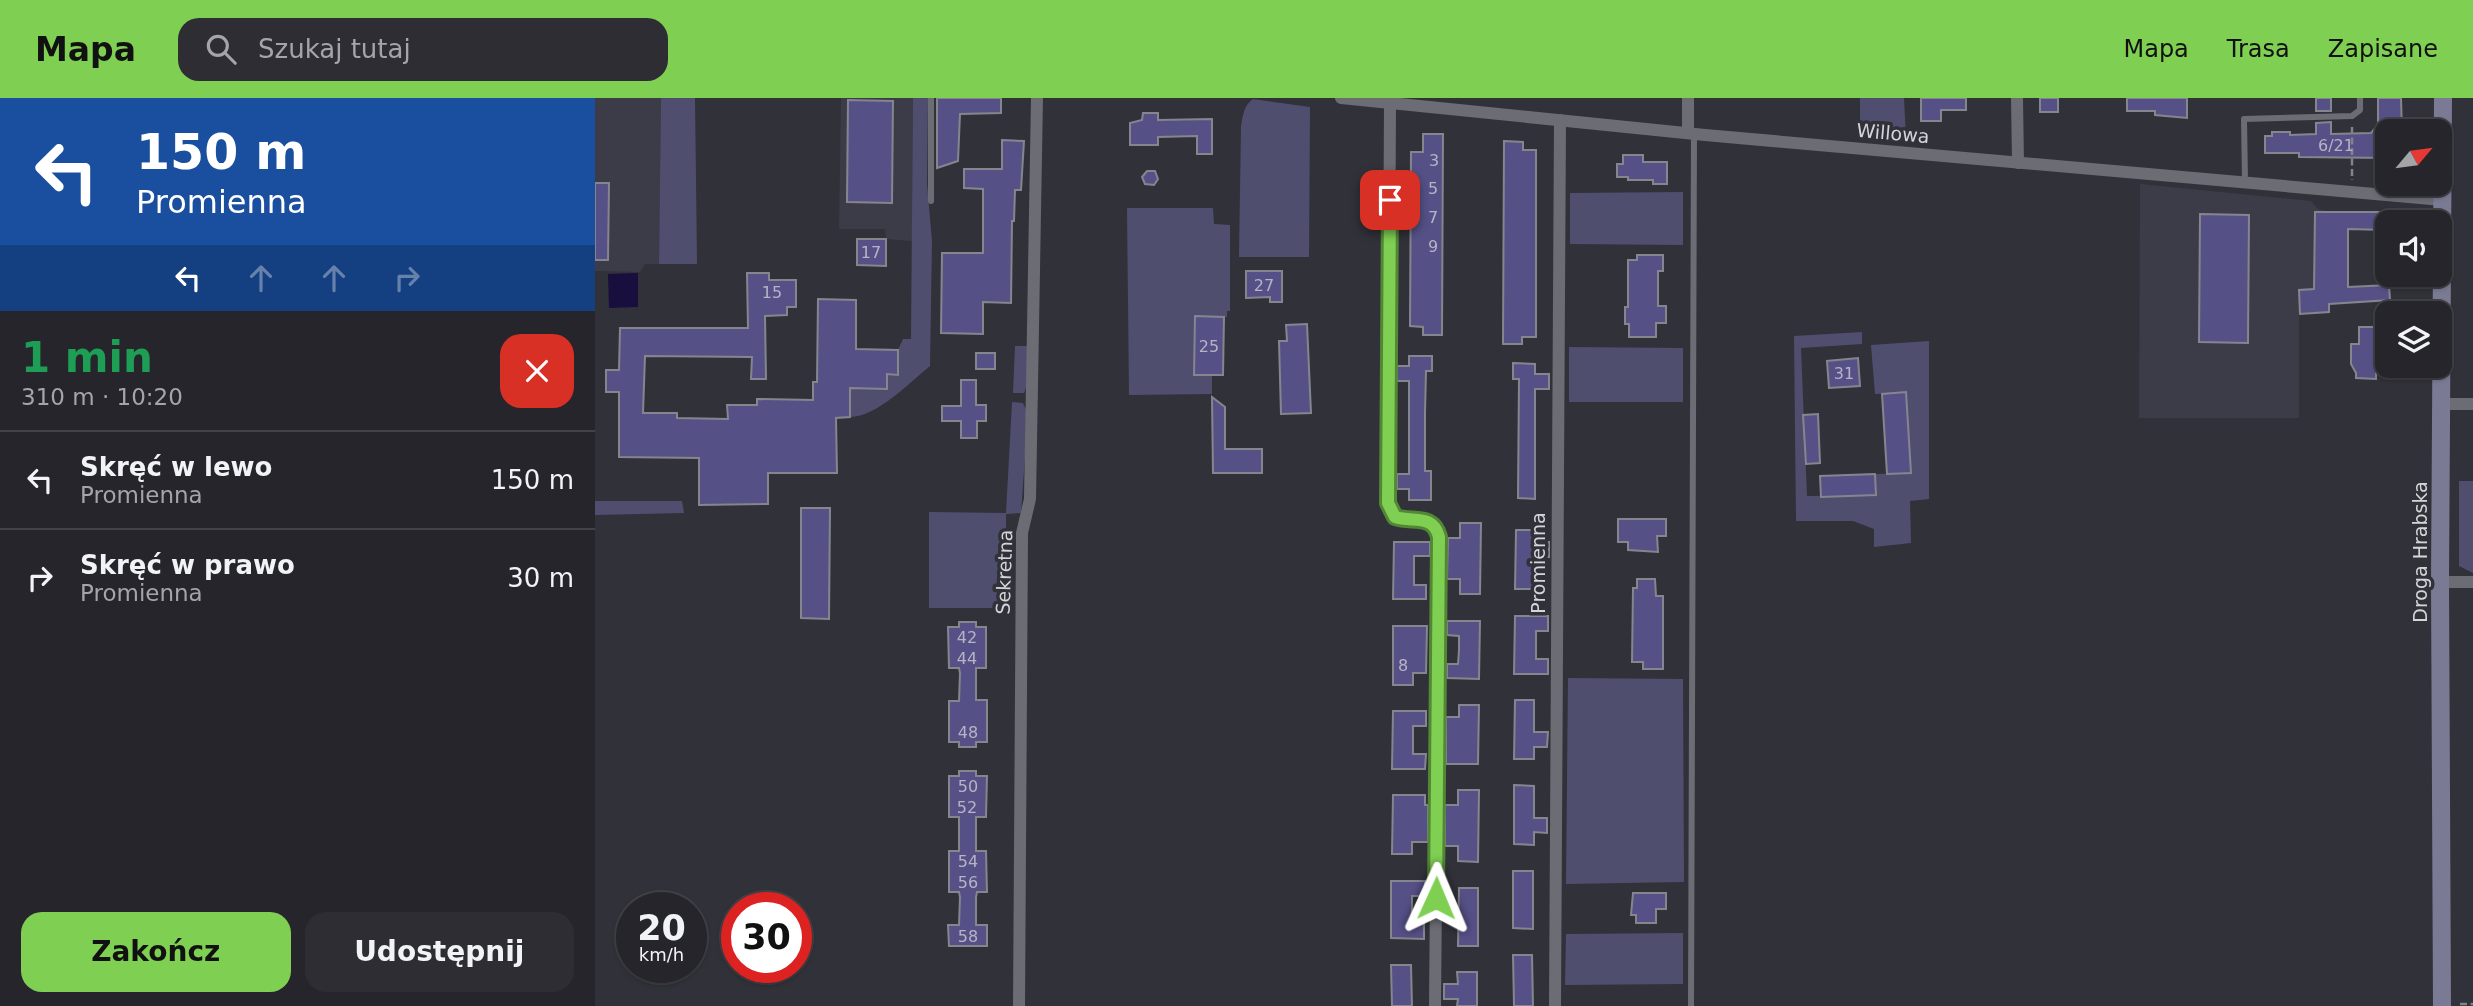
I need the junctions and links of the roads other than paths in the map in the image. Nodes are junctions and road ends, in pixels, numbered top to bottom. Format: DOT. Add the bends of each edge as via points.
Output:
graph roads {
  1 [pos="931,98"];
  2 [pos="1037,98"];
  3 [pos="1341,98"];
  4 [pos="1688,98"];
  5 [pos="2017,98"];
  6 [pos="2360,98"];
  7 [pos="2443,98"];
  8 [pos="1390,103"];
  9 [pos="1560,120"];
  10 [pos="1691,134"];
  11 [pos="2018,163"];
  12 [pos="2245,184"];
  13 [pos="2443,200"];
  14 [pos="931,201"];
  15 [pos="2441,404"];
  16 [pos="2473,404"];
  17 [pos="2473,582"];
  18 [pos="2440,583"];
  19 [pos="2449,1005"];
  20 [pos="1019,1006"];
  21 [pos="1435,1006"];
  22 [pos="1555,1006"];
  23 [pos="1692,1006"];
  1 -- 14 [label="lane"];
  2 -- 20 [label="street, Sekretna" via="1030,499 1022,533"];
  3 -- 8 [label="street, Willowa"];
  4 -- 10 [label="street"];
  5 -- 11 [label="street"];
  6 -- 12 [label="lane" via="2360,110 2352,116 2244,119"];
  7 -- 13 [label="street, Droga Hrabska"];
  8 -- 9 [label="street, Willowa"];
  8 -- 21 [label="street" via="1388,503 1395,517 1428,521 1439,537"];
  9 -- 10 [label="street, Willowa"];
  9 -- 22 [label="street, Promienna"];
  10 -- 11 [label="street, Willowa"];
  10 -- 23 [label="lane"];
  11 -- 12 [label="street, Willowa"];
  12 -- 13 [label="street, Willowa"];
  13 -- 15 [label="street, Droga Hrabska"];
  15 -- 16 [label="street"];
  15 -- 18 [label="street, Droga Hrabska"];
  17 -- 18 [label="street"];
  18 -- 19 [label="street, Droga Hrabska"];
}
